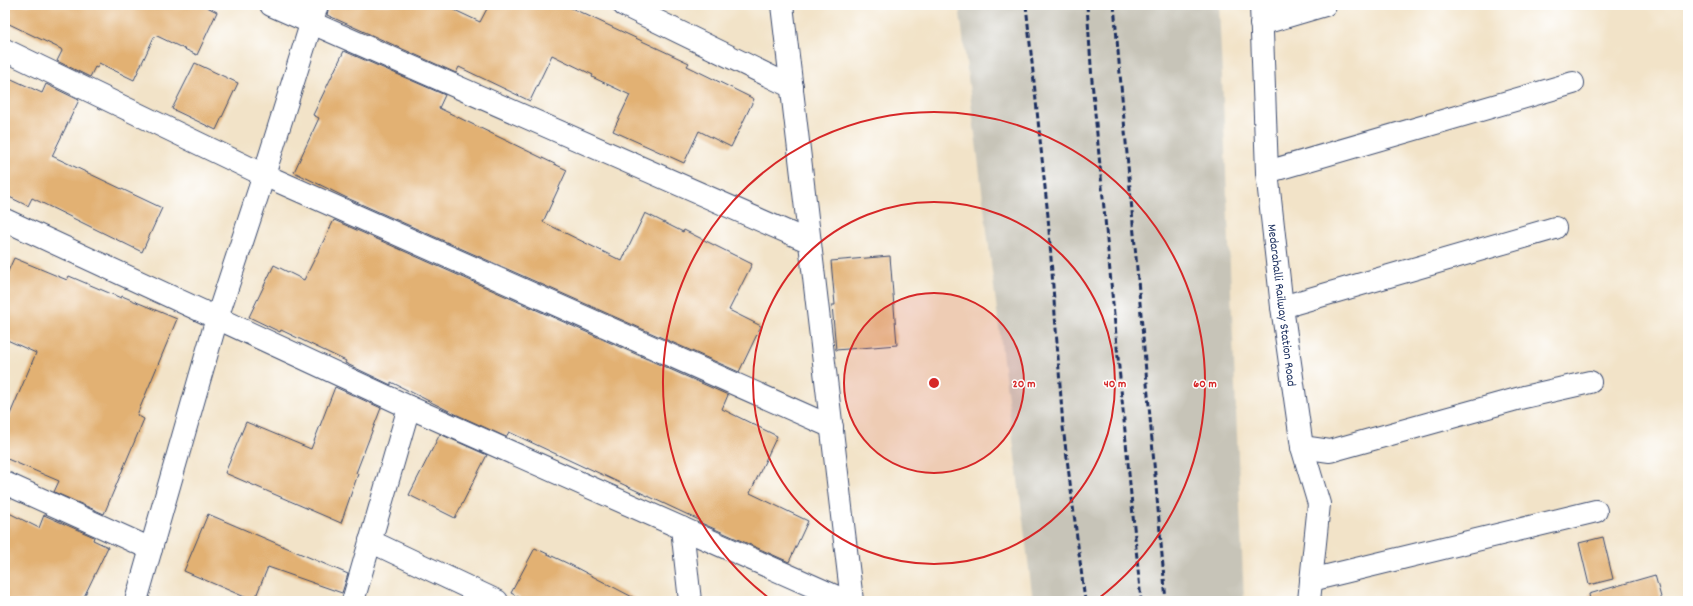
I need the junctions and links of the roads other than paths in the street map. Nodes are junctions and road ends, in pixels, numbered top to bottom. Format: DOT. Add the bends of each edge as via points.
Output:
graph roads {
  1 [pos="271,5"];
  2 [pos="624,5"];
  3 [pos="782,5"];
  4 [pos="1325,5"];
  5 [pos="314,14"];
  6 [pos="1261,15"];
  7 [pos="5,50"];
  8 [pos="1572,83"];
  9 [pos="792,87"];
  10 [pos="1267,172"];
  11 [pos="264,175"];
  12 [pos="5,220"];
  13 [pos="1556,228"];
  14 [pos="810,242"];
  15 [pos="1282,307"];
  16 [pos="217,318"];
  17 [pos="1590,382"];
  18 [pos="408,407"];
  19 [pos="832,427"];
  20 [pos="1302,447"];
  21 [pos="5,483"];
  22 [pos="1596,511"];
  23 [pos="682,528"];
  24 [pos="370,541"];
  25 [pos="150,548"];
  26 [pos="1310,591"];
  27 [pos="136,601"];
  28 [pos="353,601"];
  29 [pos="497,601"];
  30 [pos="690,601"];
  31 [pos="846,601"];
  32 [pos="852,601"];
  1 -- 5 [label="street"];
  2 -- 9 [label="street"];
  3 -- 9 [label="street"];
  4 -- 6 [label="street"];
  5 -- 11 [label="street"];
  5 -- 14 [label="street"];
  6 -- 10 [label="street, Medarahalli Railway Station Road"];
  7 -- 11 [label="street"];
  8 -- 10 [label="street"];
  9 -- 14 [label="street"];
  10 -- 15 [label="street, Medarahalli Railway Station Road"];
  11 -- 16 [label="street"];
  11 -- 19 [label="street"];
  12 -- 16 [label="street"];
  13 -- 15 [label="street"];
  14 -- 19 [label="street"];
  15 -- 20 [label="street, Medarahalli Railway Station Road"];
  16 -- 18 [label="street"];
  16 -- 25 [label="street"];
  17 -- 20 [label="street" via="1524,397 1330,451"];
  18 -- 23 [label="street"];
  18 -- 24 [label="street"];
  19 -- 32 [label="street"];
  20 -- 26 [label="street, Medarahalli Railway Station Road" via="1319,504"];
  21 -- 25 [label="street"];
  22 -- 26 [label="street"];
  23 -- 30 [label="street"];
  23 -- 31 [label="street"];
  24 -- 28 [label="street"];
  24 -- 29 [label="street"];
  25 -- 27 [label="street"];
}
